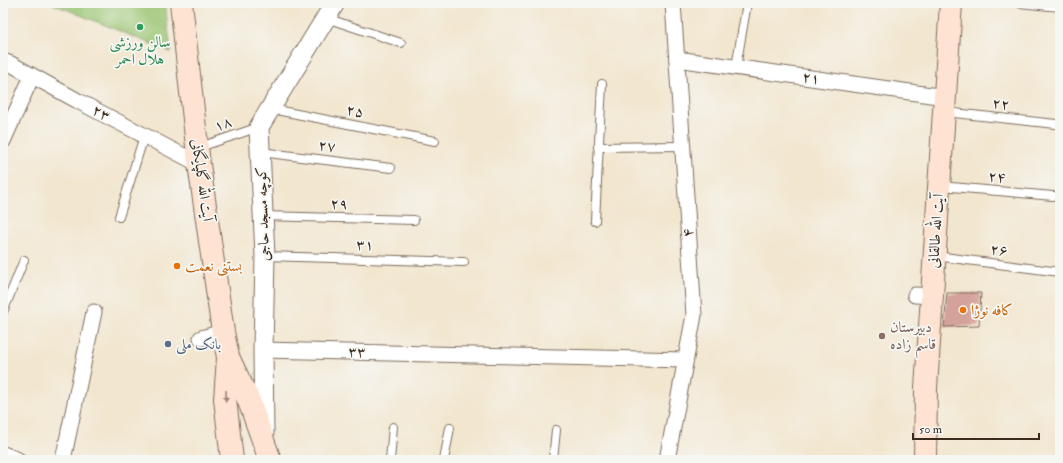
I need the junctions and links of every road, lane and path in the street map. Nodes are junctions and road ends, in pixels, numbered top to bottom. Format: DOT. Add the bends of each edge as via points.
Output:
graph roads {
  1 [pos="181,3"];
  2 [pos="673,3"];
  3 [pos="747,3"];
  4 [pos="951,3"];
  5 [pos="1020,3"];
  6 [pos="1060,7"];
  7 [pos="330,11"];
  8 [pos="401,44"];
  9 [pos="677,59"];
  10 [pos="3,62"];
  11 [pos="736,67"];
  12 [pos="32,76"];
  13 [pos="602,84"];
  14 [pos="945,104"];
  15 [pos="270,109"];
  16 [pos="1056,124"];
  17 [pos="259,127"];
  18 [pos="144,136"];
  19 [pos="435,140"];
  20 [pos="3,141"];
  21 [pos="683,146"];
  22 [pos="598,147"];
  23 [pos="260,152"];
  24 [pos="198,157"];
  25 [pos="391,168"];
  26 [pos="939,186"];
  27 [pos="1053,196"];
  28 [pos="263,216"];
  29 [pos="118,217"];
  30 [pos="414,220"];
  31 [pos="595,220"];
  32 [pos="265,256"];
  33 [pos="935,256"];
  34 [pos="24,260"];
  35 [pos="464,262"];
  36 [pos="1060,272"];
  37 [pos="3,287"];
  38 [pos="11,291"];
  39 [pos="3,312"];
  40 [pos="94,312"];
  41 [pos="223,332"];
  42 [pos="201,338"];
  43 [pos="263,350"];
  44 [pos="228,357"];
  45 [pos="685,360"];
  46 [pos="393,427"];
  47 [pos="450,428"];
  48 [pos="556,430"];
  49 [pos="267,453"];
  50 [pos="3,454"];
  51 [pos="18,460"];
  52 [pos="63,460"];
  53 [pos="232,460"];
  54 [pos="390,460"];
  55 [pos="444,460"];
  56 [pos="553,460"];
  57 [pos="667,460"];
  58 [pos="925,460"];
  1 -- 24 [label="main road, آیت الله گلپایگانی"];
  2 -- 9 [label="street, ۴"];
  3 -- 11 [label="lane"];
  4 -- 14 [label="main road, آیت الله طالقانی"];
  5 -- 6 [label="lane"];
  7 -- 8 [label="lane"];
  7 -- 15 [label="street"];
  9 -- 11 [label="street, ۲۱"];
  9 -- 21 [label="street, ۴"];
  10 -- 12 [label="street, ۲۳"];
  11 -- 14 [label="street, ۲۱"];
  12 -- 18 [label="street, ۲۳"];
  12 -- 20 [label="street"];
  13 -- 22 [label="lane"];
  14 -- 16 [label="lane, ۲۲"];
  14 -- 26 [label="main road, آیت الله طالقانی"];
  15 -- 17 [label="street"];
  15 -- 19 [label="lane, ۲۵"];
  17 -- 23 [label="street, کوچه مسجد حاجی"];
  17 -- 24 [label="lane, ۱۸"];
  18 -- 24 [label="street, ۲۳"];
  18 -- 29 [label="lane"];
  21 -- 22 [label="lane"];
  21 -- 45 [label="street, ۴" via="694,315"];
  22 -- 31 [label="lane"];
  23 -- 25 [label="lane, ۲۷"];
  23 -- 28 [label="street, کوچه مسجد حاجی"];
  24 -- 41 [label="main road, آیت الله گلپایگانی"];
  26 -- 27 [label="lane, ۲۴"];
  26 -- 33 [label="main road, آیت الله طالقانی"];
  28 -- 30 [label="lane, ۲۹"];
  28 -- 32 [label="street, کوچه مسجد حاجی"];
  32 -- 35 [label="lane, ۳۱"];
  32 -- 43 [label="street, کوچه مسجد حاجی"];
  33 -- 36 [label="lane, ۲۶"];
  33 -- 58 [label="main road, آیت الله طالقانی" via="923,295"];
  34 -- 38 [label="lane"];
  37 -- 38 [label="lane"];
  38 -- 39 [label="lane"];
  40 -- 52 [label="street"];
  41 -- 42 [label="street"];
  41 -- 44 [label="main road, آیت الله گلپایگانی"];
  43 -- 45 [label="street, ۳۳"];
  43 -- 49 [label="street, کوچه مسجد حاجی" via="263,404"];
  44 -- 49 [label="main road, آیت الله گلپایگانی" via="249,401"];
  44 -- 53 [label="main road, آیت الله گلپایگانی, one-way" via="225,399"];
  45 -- 57 [label="street, ۴"];
  46 -- 54 [label="lane"];
  47 -- 55 [label="lane"];
  48 -- 56 [label="lane"];
  50 -- 51 [label="street"];
}
